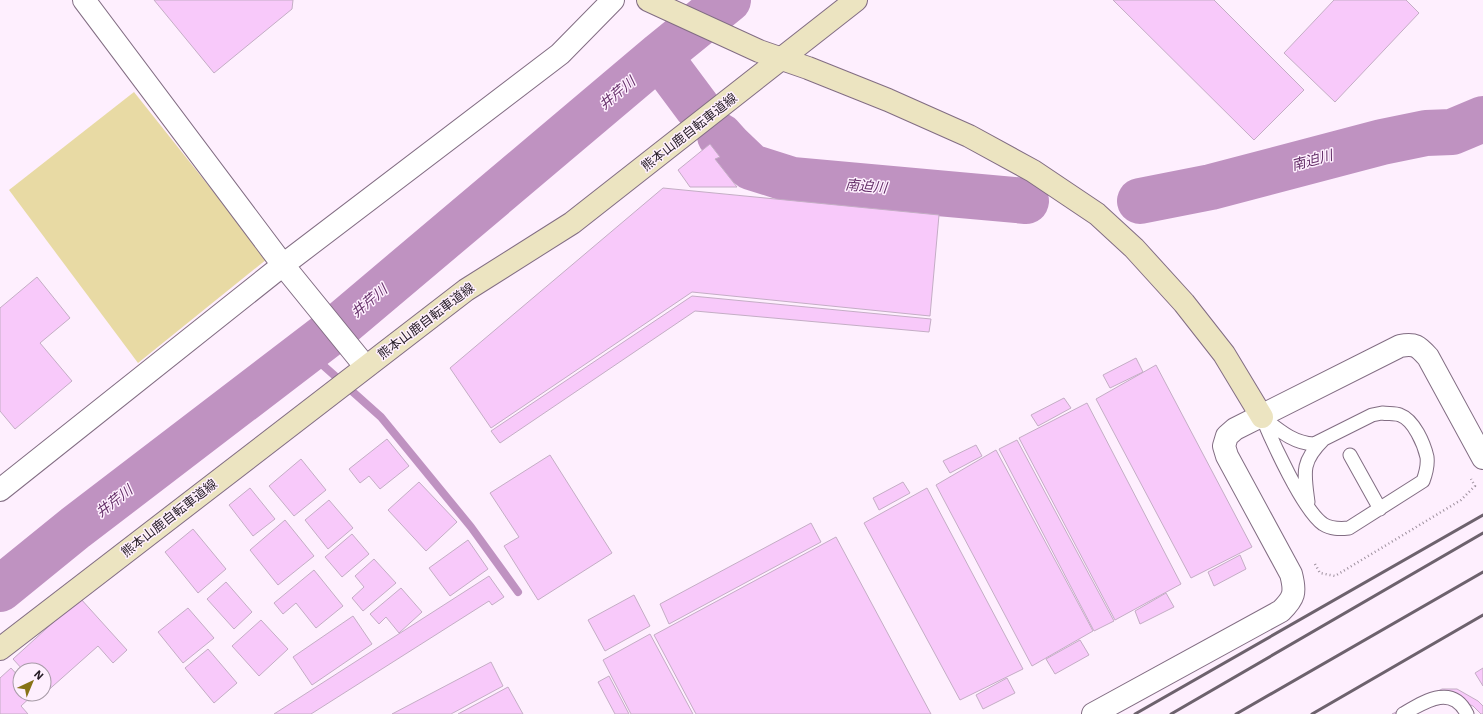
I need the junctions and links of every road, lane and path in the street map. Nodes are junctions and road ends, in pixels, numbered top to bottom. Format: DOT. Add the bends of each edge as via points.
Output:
graph roads {
  1 [pos="84,0"];
  2 [pos="613,0"];
  3 [pos="648,0"];
  4 [pos="856,0"];
  5 [pos="782,59"];
  6 [pos="283,265"];
  7 [pos="361,369"];
  8 [pos="1262,417"];
  9 [pos="1323,440"];
  10 [pos="1350,455"];
  11 [pos="1483,458"];
  12 [pos="0,490"];
  13 [pos="1309,508"];
  14 [pos="1380,509"];
  15 [pos="0,649"];
  16 [pos="1093,714"];
  17 [pos="1403,714"];
  18 [pos="1467,714"];
  1 -- 6 [label="street"];
  2 -- 6 [label="street" via="560,54"];
  3 -- 5 [label="main road"];
  4 -- 5 [label="main road, 熊本山鹿自転車道線"];
  5 -- 7 [label="main road, 熊本山鹿自転車道線" via="572,223 466,290"];
  5 -- 8 [label="main road" via="888,100 969,136 1033,171 1097,214 1134,248 1184,303 1224,354"];
  6 -- 7 [label="street"];
  6 -- 12 [label="street"];
  7 -- 15 [label="main road, 熊本山鹿自転車道線"];
  8 -- 9 [label="lane" via="1294,440 1314,444"];
  8 -- 11 [label="street" via="1400,346 1411,344 1428,356"];
  8 -- 13 [label="lane" via="1273,445"];
  8 -- 16 [label="street" via="1235,429 1228,436 1224,446 1291,574 1295,589 1290,602 1280,611"];
  9 -- 13 [label="lane" via="1306,462"];
  9 -- 14 [label="lane" via="1372,415 1401,415 1410,422 1425,449 1426,474 1423,481"];
  10 -- 14 [label="lane"];
  13 -- 14 [label="lane" via="1322,523 1339,529 1349,528"];
  17 -- 18 [label="lane" via="1440,697 1452,698 1461,704"];
}
